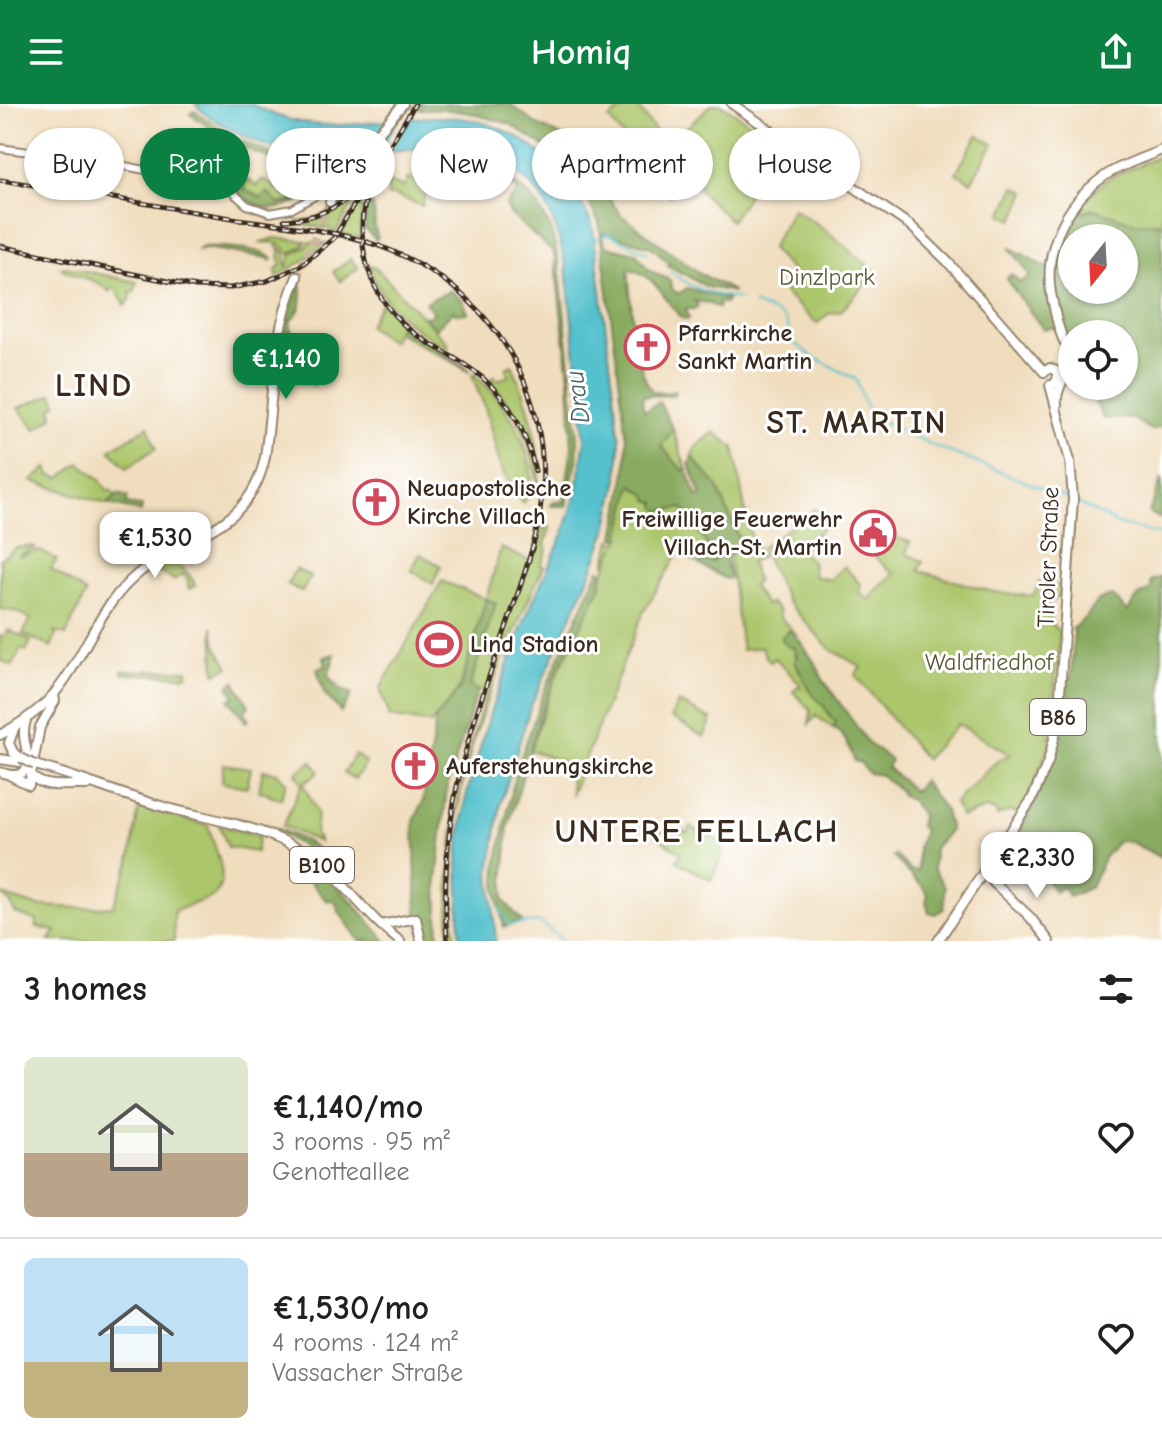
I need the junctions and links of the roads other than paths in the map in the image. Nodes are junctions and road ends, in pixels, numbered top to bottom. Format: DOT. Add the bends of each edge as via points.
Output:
graph roads {
  1 [pos="732,104"];
  2 [pos="402,105"];
  3 [pos="382,128"];
  4 [pos="0,148"];
  5 [pos="1162,150"];
  6 [pos="308,200"];
  7 [pos="297,277"];
  8 [pos="1058,321"];
  9 [pos="1044,372"];
  10 [pos="1058,373"];
  11 [pos="1050,385"];
  12 [pos="1058,390"];
  13 [pos="1058,416"];
  14 [pos="54,694"];
  15 [pos="30,717"];
  16 [pos="43,721"];
  17 [pos="15,727"];
  18 [pos="0,735"];
  19 [pos="0,759"];
  20 [pos="20,760"];
  21 [pos="0,772"];
  22 [pos="31,775"];
  23 [pos="11,776"];
  24 [pos="100,786"];
  25 [pos="987,869"];
  26 [pos="976,885"];
  27 [pos="996,885"];
  28 [pos="398,921"];
  29 [pos="380,925"];
  30 [pos="390,941"];
  31 [pos="401,941"];
  32 [pos="421,941"];
  33 [pos="938,941"];
  34 [pos="1049,941"];
  1 -- 9 [label="main road" via="911,226"];
  2 -- 3 [label="main road"];
  4 -- 6 [label="street" via="221,185 247,205 270,213"];
  5 -- 8 [label="main road, B86" via="1111,172 1068,214 1051,259"];
  7 -- 14 [label="main road" via="277,339 264,462 256,488 215,528 159,559 122,588"];
  9 -- 10 [label="main road" via="1050,368"];
  9 -- 11 [label="main road" via="1042,379"];
  10 -- 11 [label="main road"];
  11 -- 13 [label="main road, Tiroler Straße / B86"];
  12 -- 13 [label="main road, B86"];
  13 -- 25 [label="main road, Tiroler Straße / B86" via="1073,499 1058,723 1040,783"];
  14 -- 15 [label="main road"];
  14 -- 16 [label="main road"];
  15 -- 16 [label="main road"];
  15 -- 17 [label="main road"];
  15 -- 23 [label="main road" via="22,737 28,766"];
  16 -- 22 [label="main road"];
  17 -- 18 [label="main road"];
  17 -- 20 [label="main road" via="9,743"];
  19 -- 20 [label="main road"];
  20 -- 24 [label="main road, B100, bridge"];
  21 -- 23 [label="main road"];
  22 -- 23 [label="main road" via="29,785"];
  22 -- 24 [label="main road" via="46,784"];
  24 -- 29 [label="main road, B100" via="290,843 331,872"];
  25 -- 26 [label="main road, Tiroler Straße / B86"];
  25 -- 27 [label="main road"];
  26 -- 27 [label="main road"];
  26 -- 33 [label="main road, Tiroler Straße / B86"];
  27 -- 34 [label="main road"];
  28 -- 29 [label="main road"];
  28 -- 31 [label="main road"];
  28 -- 32 [label="main road" via="416,918"];
  29 -- 30 [label="main road"];
  29 -- 31 [label="main road, B100"];
}
